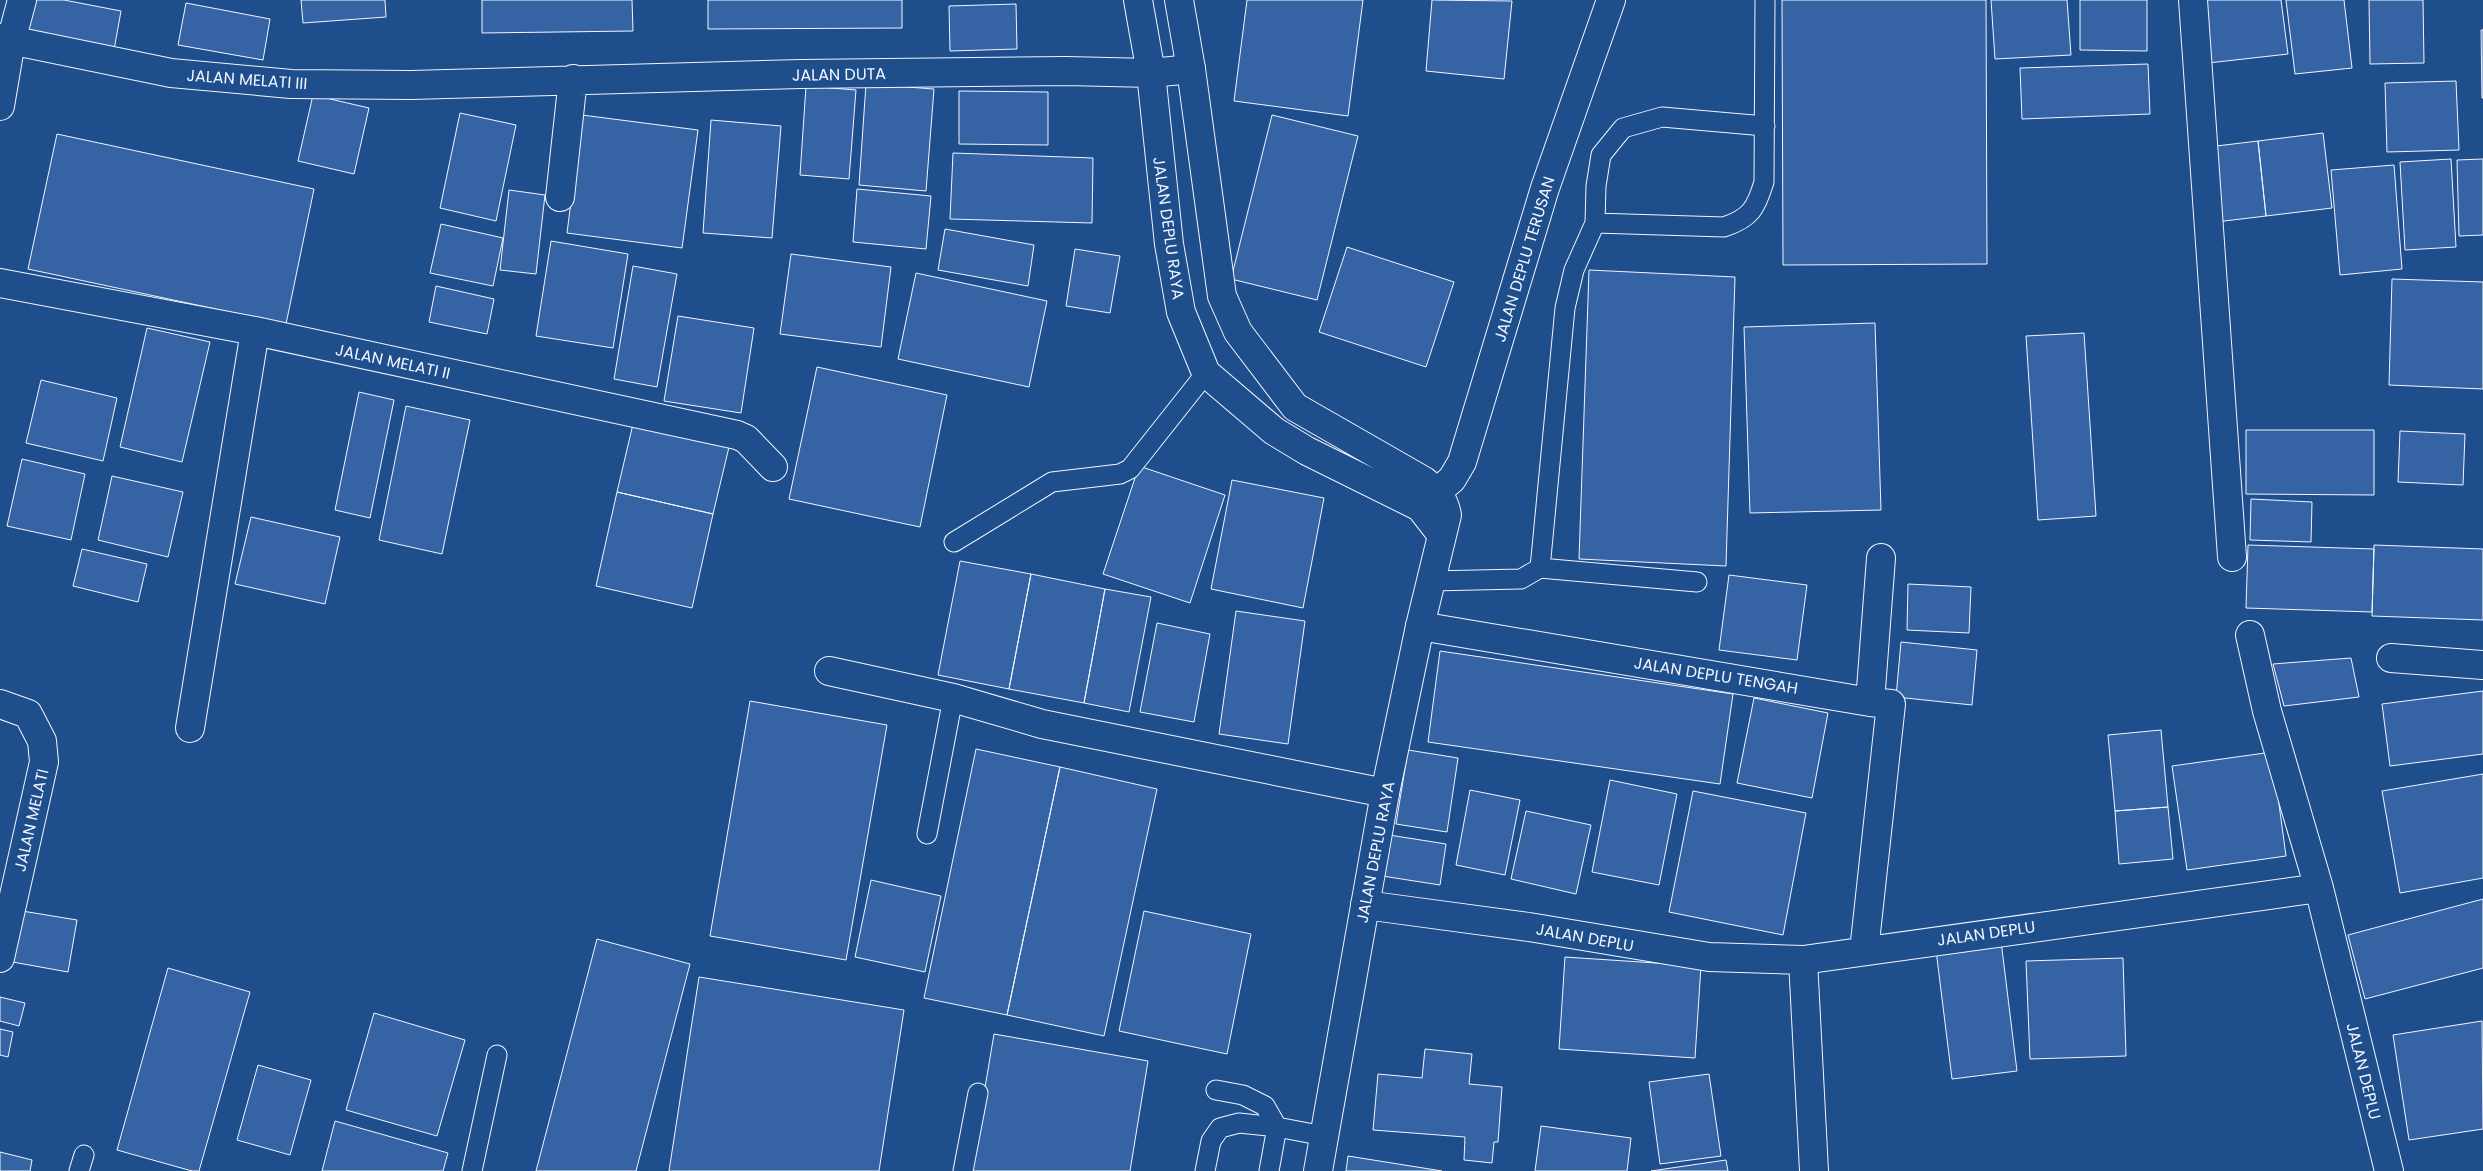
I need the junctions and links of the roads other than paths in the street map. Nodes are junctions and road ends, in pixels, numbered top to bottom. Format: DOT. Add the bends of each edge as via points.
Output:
graph roads {
  1 [pos="22,0"];
  2 [pos="1138,0"];
  3 [pos="1179,0"];
  4 [pos="1611,0"];
  5 [pos="1765,0"];
  6 [pos="2193,0"];
  7 [pos="6,39"];
  8 [pos="1191,69"];
  9 [pos="1151,73"];
  10 [pos="573,80"];
  11 [pos="487,82"];
  12 [pos="0,106"];
  13 [pos="1765,126"];
  14 [pos="560,197"];
  15 [pos="1595,223"];
  16 [pos="0,283"];
  17 [pos="255,331"];
  18 [pos="1206,373"];
  19 [pos="1295,406"];
  20 [pos="1274,431"];
  21 [pos="773,467"];
  22 [pos="1429,499"];
  23 [pos="954,542"];
  24 [pos="2232,557"];
  25 [pos="1881,558"];
  26 [pos="1540,568"];
  27 [pos="1431,581"];
  28 [pos="1697,582"];
  29 [pos="1420,626"];
  30 [pos="2250,635"];
  31 [pos="2391,658"];
  32 [pos="2483,664"];
  33 [pos="829,671"];
  34 [pos="952,698"];
  35 [pos="1870,702"];
  36 [pos="0,704"];
  37 [pos="190,728"];
  38 [pos="1385,793"];
  39 [pos="927,834"];
  40 [pos="2318,888"];
  41 [pos="1364,905"];
  42 [pos="1864,951"];
  43 [pos="0,958"];
  44 [pos="1803,960"];
  45 [pos="496,1055"];
  46 [pos="1216,1090"];
  47 [pos="978,1093"];
  48 [pos="1277,1127"];
  49 [pos="1324,1136"];
  50 [pos="472,1171"];
  51 [pos="963,1171"];
  52 [pos="1205,1171"];
  53 [pos="1269,1171"];
  54 [pos="1318,1171"];
  55 [pos="1814,1171"];
  56 [pos="2389,1171"];
  1 -- 7 [label="street"];
  2 -- 9 [label="street, JALAN DEPLU RAYA"];
  3 -- 8 [label="street, JALAN DEPLU RAYA"];
  4 -- 22 [label="street, JALAN DEPLU TERUSAN" via="1545,188 1462,462 1452,479"];
  5 -- 13 [label="lane"];
  6 -- 24 [label="street"];
  7 -- 11 [label="street, JALAN MELATI III" via="171,73 291,84"];
  7 -- 12 [label="street"];
  8 -- 9 [label="street, JALAN DUTA"];
  8 -- 19 [label="street, JALAN DEPLU RAYA" via="1222,296 1238,332"];
  9 -- 10 [label="street, JALAN DUTA" via="1066,71"];
  9 -- 18 [label="street, JALAN DEPLU RAYA" via="1169,244 1181,312"];
  10 -- 11 [label="street, JALAN DUTA"];
  10 -- 14 [label="street"];
  13 -- 15 [label="lane" via="1662,117 1623,128 1602,155 1596,186"];
  13 -- 15 [label="lane" via="1764,182 1756,208 1738,223 1694,228"];
  15 -- 26 [label="lane" via="1574,270 1565,308"];
  16 -- 17 [label="street, JALAN MELATI II"];
  17 -- 21 [label="street, JALAN MELATI II" via="737,435 746,439"];
  17 -- 37 [label="street"];
  18 -- 20 [label="street, JALAN DEPLU RAYA"];
  18 -- 23 [label="lane" via="1130,469 1120,474 1052,482"];
  19 -- 20 [label="street"];
  19 -- 22 [label="street, JALAN DEPLU RAYA" via="1424,481"];
  20 -- 22 [label="street, JALAN DEPLU RAYA" via="1307,451"];
  22 -- 27 [label="street, JALAN DEPLU RAYA" via="1441,534"];
  25 -- 35 [label="street"];
  26 -- 27 [label="lane" via="1521,579"];
  26 -- 28 [label="lane"];
  27 -- 29 [label="street, JALAN DEPLU RAYA"];
  29 -- 35 [label="street, JALAN DEPLU TENGAH"];
  29 -- 38 [label="street, JALAN DEPLU RAYA"];
  30 -- 40 [label="street" via="2267,711"];
  31 -- 32 [label="street"];
  33 -- 34 [label="street"];
  34 -- 38 [label="street" via="1042,724"];
  34 -- 39 [label="lane"];
  35 -- 42 [label="street, JALAN DEPLU TENGAH" via="1891,704"];
  36 -- 43 [label="street, JALAN MELATI" via="28,714 42,741 44,762"];
  38 -- 41 [label="street, JALAN DEPLU RAYA"];
  40 -- 42 [label="street, JALAN DEPLU"];
  40 -- 56 [label="street, JALAN DEPLU"];
  41 -- 44 [label="street, JALAN DEPLU" via="1529,927 1709,957"];
  41 -- 49 [label="street, JALAN DEPLU RAYA"];
  42 -- 44 [label="street, JALAN DEPLU"];
  44 -- 55 [label="street"];
  45 -- 50 [label="lane"];
  46 -- 48 [label="lane" via="1243,1095 1265,1106"];
  47 -- 51 [label="lane"];
  48 -- 49 [label="lane"];
  48 -- 52 [label="lane" via="1239,1123 1220,1128 1211,1141"];
  48 -- 53 [label="lane"];
  49 -- 54 [label="street, JALAN DEPLU RAYA"];
}
